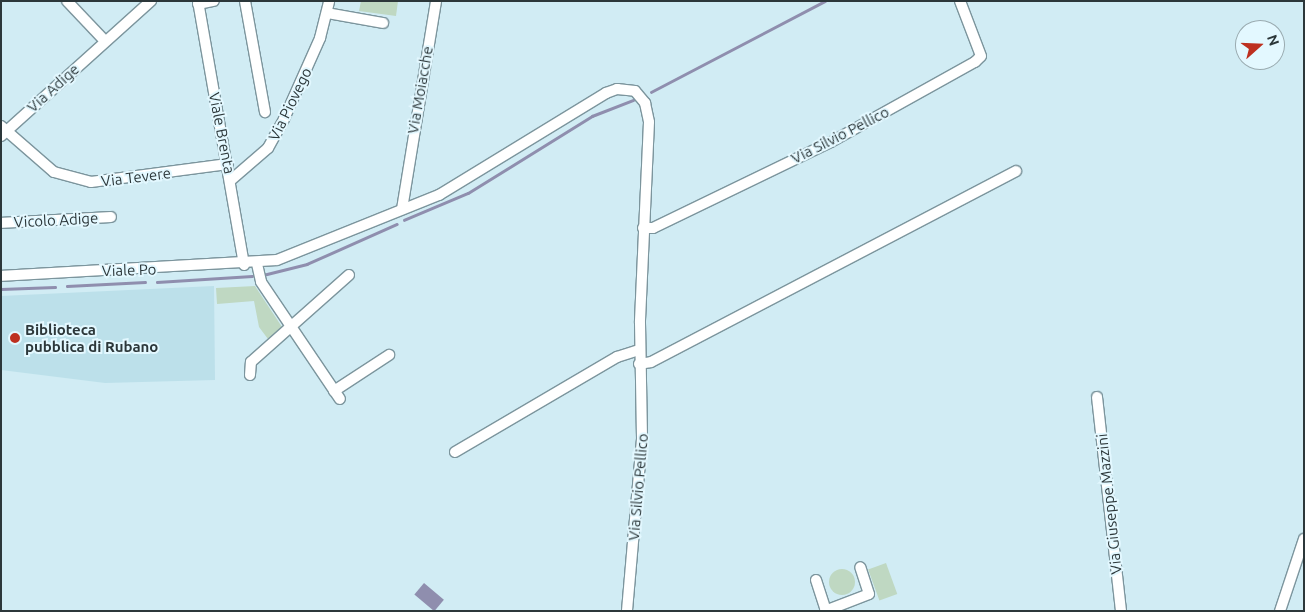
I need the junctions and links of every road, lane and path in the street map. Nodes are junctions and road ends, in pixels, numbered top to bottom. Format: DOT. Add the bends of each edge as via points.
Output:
graph roads {
  1 [pos="67,1"];
  2 [pos="151,1"];
  3 [pos="214,1"];
  4 [pos="246,1"];
  5 [pos="329,1"];
  6 [pos="436,1"];
  7 [pos="960,1"];
  8 [pos="198,3"];
  9 [pos="327,13"];
  10 [pos="383,22"];
  11 [pos="105,41"];
  12 [pos="265,112"];
  13 [pos="3,131"];
  14 [pos="228,164"];
  15 [pos="1016,171"];
  16 [pos="405,179"];
  17 [pos="231,180"];
  18 [pos="412,204"];
  19 [pos="402,209"];
  20 [pos="111,217"];
  21 [pos="1,223"];
  22 [pos="643,228"];
  23 [pos="244,264"];
  24 [pos="257,264"];
  25 [pos="349,275"];
  26 [pos="1,276"];
  27 [pos="291,328"];
  28 [pos="639,350"];
  29 [pos="389,355"];
  30 [pos="639,364"];
  31 [pos="250,375"];
  32 [pos="1097,397"];
  33 [pos="455,452"];
  34 [pos="1304,539"];
  35 [pos="860,567"];
  36 [pos="816,580"];
  37 [pos="826,610"];
  38 [pos="627,611"];
  39 [pos="1121,611"];
  40 [pos="1280,611"];
  1 -- 11 [label="street"];
  2 -- 11 [label="street, Via Adige"];
  3 -- 8 [label="street"];
  4 -- 12 [label="street"];
  5 -- 9 [label="street, Via Piovego"];
  6 -- 16 [label="street, Via Moiacche"];
  7 -- 22 [label="street, Via Silvio Pellico" via="981,56 975,62 831,142 653,228"];
  8 -- 14 [label="street, Viale Brenta"];
  9 -- 10 [label="street"];
  9 -- 17 [label="street, Via Piovego" via="300,88 268,148"];
  11 -- 13 [label="street, Via Adige"];
  13 -- 14 [label="street, Via Tevere" via="54,172 91,182"];
  14 -- 17 [label="street, Viale Brenta"];
  15 -- 30 [label="street" via="651,362"];
  16 -- 18 [label="street, Via Moiacche"];
  16 -- 19 [label="street, Via Moiacche"];
  17 -- 23 [label="street, Viale Brenta"];
  18 -- 19 [label="street, Via Silvio Pellico"];
  18 -- 22 [label="street, Via Silvio Pellico" via="439,195 606,93 628,88 642,97 649,122"];
  19 -- 24 [label="street, Viale Po" via="303,251"];
  20 -- 21 [label="street, Vicolo Adige"];
  22 -- 28 [label="street, Via Silvio Pellico"];
  23 -- 24 [label="street, Viale Po"];
  23 -- 26 [label="street, Viale Po"];
  24 -- 27 [label="street" via="260,282"];
  25 -- 27 [label="street"];
  27 -- 29 [label="street" via="337,396"];
  27 -- 31 [label="street" via="251,362"];
  28 -- 30 [label="street, Via Silvio Pellico"];
  28 -- 33 [label="street" via="617,358"];
  30 -- 38 [label="street, Via Silvio Pellico" via="642,439"];
  32 -- 39 [label="street, Via Giuseppe Mazzini"];
  34 -- 40 [label="street"];
  35 -- 37 [label="street" via="869,594"];
  36 -- 37 [label="street"];
}
